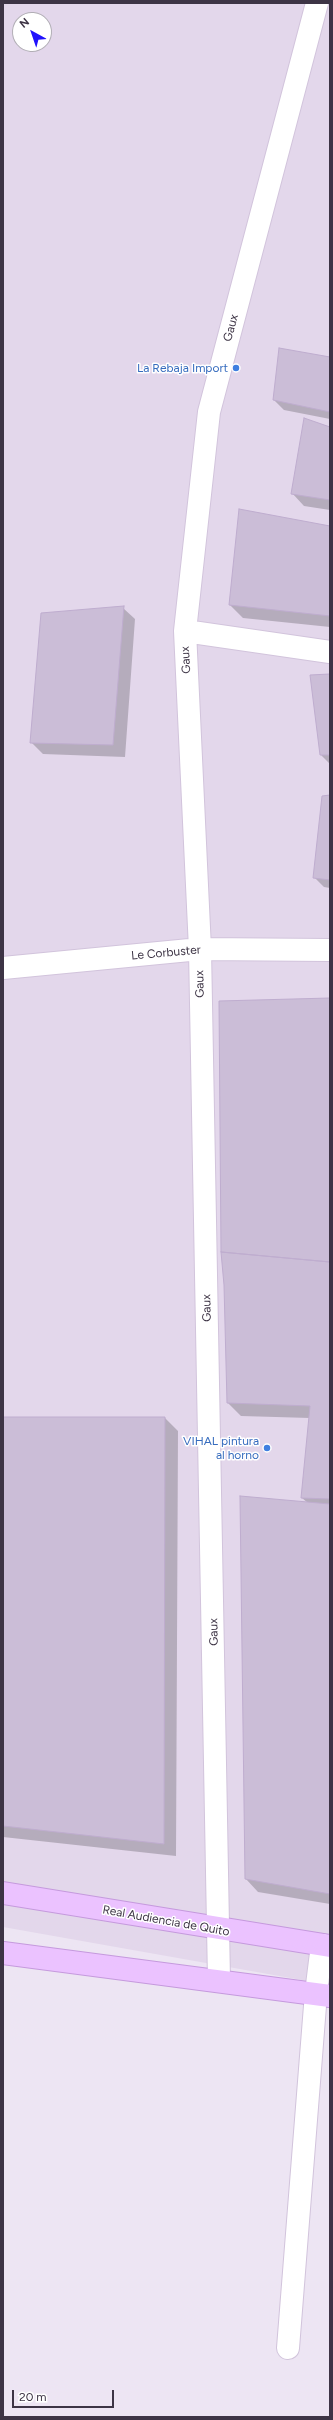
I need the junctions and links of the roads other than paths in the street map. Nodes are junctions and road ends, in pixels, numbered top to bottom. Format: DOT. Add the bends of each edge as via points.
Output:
graph roads {
  1 [pos="318,3"];
  2 [pos="185,631"];
  3 [pos="330,652"];
  4 [pos="200,949"];
  5 [pos="330,950"];
  6 [pos="3,968"];
  7 [pos="3,1893"];
  8 [pos="220,1930"];
  9 [pos="326,1946"];
  10 [pos="3,1953"];
  11 [pos="219,1980"];
  12 [pos="323,1995"];
  13 [pos="288,2348"];
  1 -- 2 [label="street, Gaux" via="209,412"];
  2 -- 3 [label="street"];
  2 -- 4 [label="street, Gaux"];
  4 -- 5 [label="street, Le Corbuster"];
  4 -- 6 [label="street, Le Corbuster"];
  4 -- 8 [label="street, Gaux"];
  7 -- 8 [label="main road, Real Audiencia de Quito"];
  8 -- 9 [label="main road, Real Audiencia de Quito"];
  8 -- 11 [label="street, Gaux"];
  9 -- 12 [label="street"];
  10 -- 11 [label="main road"];
  11 -- 12 [label="main road"];
  12 -- 13 [label="street"];
}
